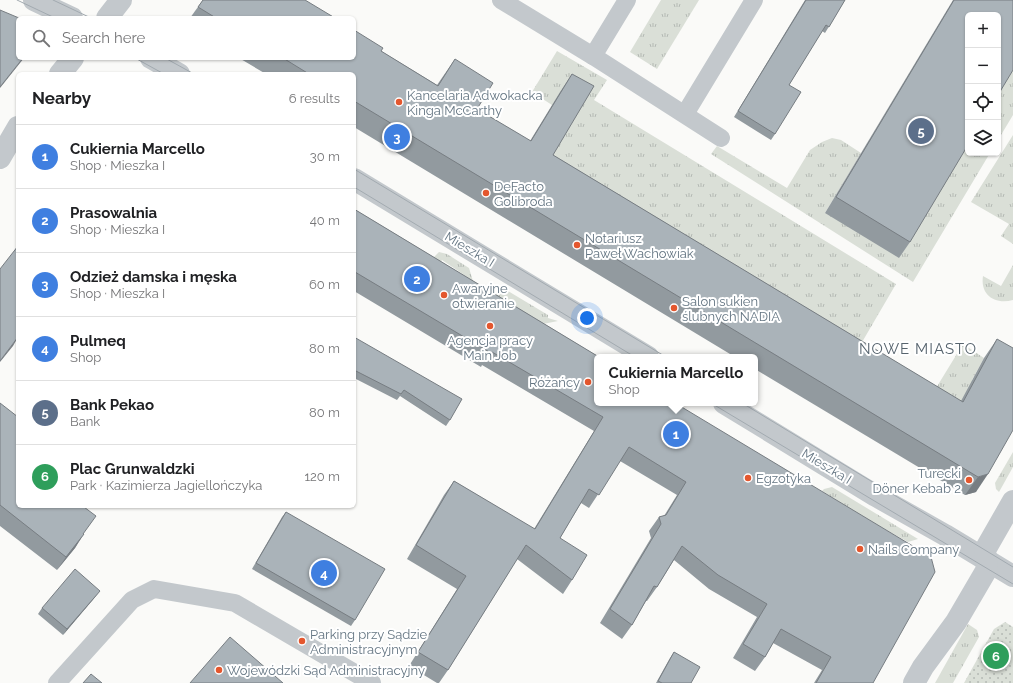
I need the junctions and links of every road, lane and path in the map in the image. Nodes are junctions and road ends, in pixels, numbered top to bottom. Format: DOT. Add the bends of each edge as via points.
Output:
graph roads {
  1 [pos="34,0"];
  2 [pos="121,0"];
  3 [pos="501,0"];
  4 [pos="627,0"];
  5 [pos="754,0"];
  6 [pos="68,16"];
  7 [pos="109,16"];
  8 [pos="593,56"];
  9 [pos="71,60"];
  10 [pos="154,60"];
  11 [pos="62,72"];
  12 [pos="176,72"];
  13 [pos="685,114"];
  14 [pos="16,130"];
  15 [pos="721,138"];
  16 [pos="0,158"];
  17 [pos="356,179"];
  18 [pos="643,354"];
  19 [pos="729,406"];
  20 [pos="1013,500"];
  21 [pos="986,560"];
  22 [pos="1013,576"];
  23 [pos="57,683"];
  24 [pos="372,683"];
  25 [pos="914,683"];
  1 -- 6 [label="street"];
  2 -- 7 [label="street"];
  3 -- 8 [label="lane"];
  4 -- 8 [label="lane"];
  5 -- 13 [label="lane"];
  8 -- 13 [label="lane"];
  9 -- 11 [label="street"];
  10 -- 12 [label="street"];
  13 -- 15 [label="lane"];
  14 -- 16 [label="street"];
  17 -- 18 [label="street, Mieszka I"];
  19 -- 21 [label="street, Mieszka I"];
  20 -- 21 [label="street" via="985,550"];
  21 -- 22 [label="street, Mieszka I"];
  21 -- 25 [label="street" via="987,569 965,608"];
  23 -- 24 [label="lane" via="132,600 154,589 236,603"];
}
